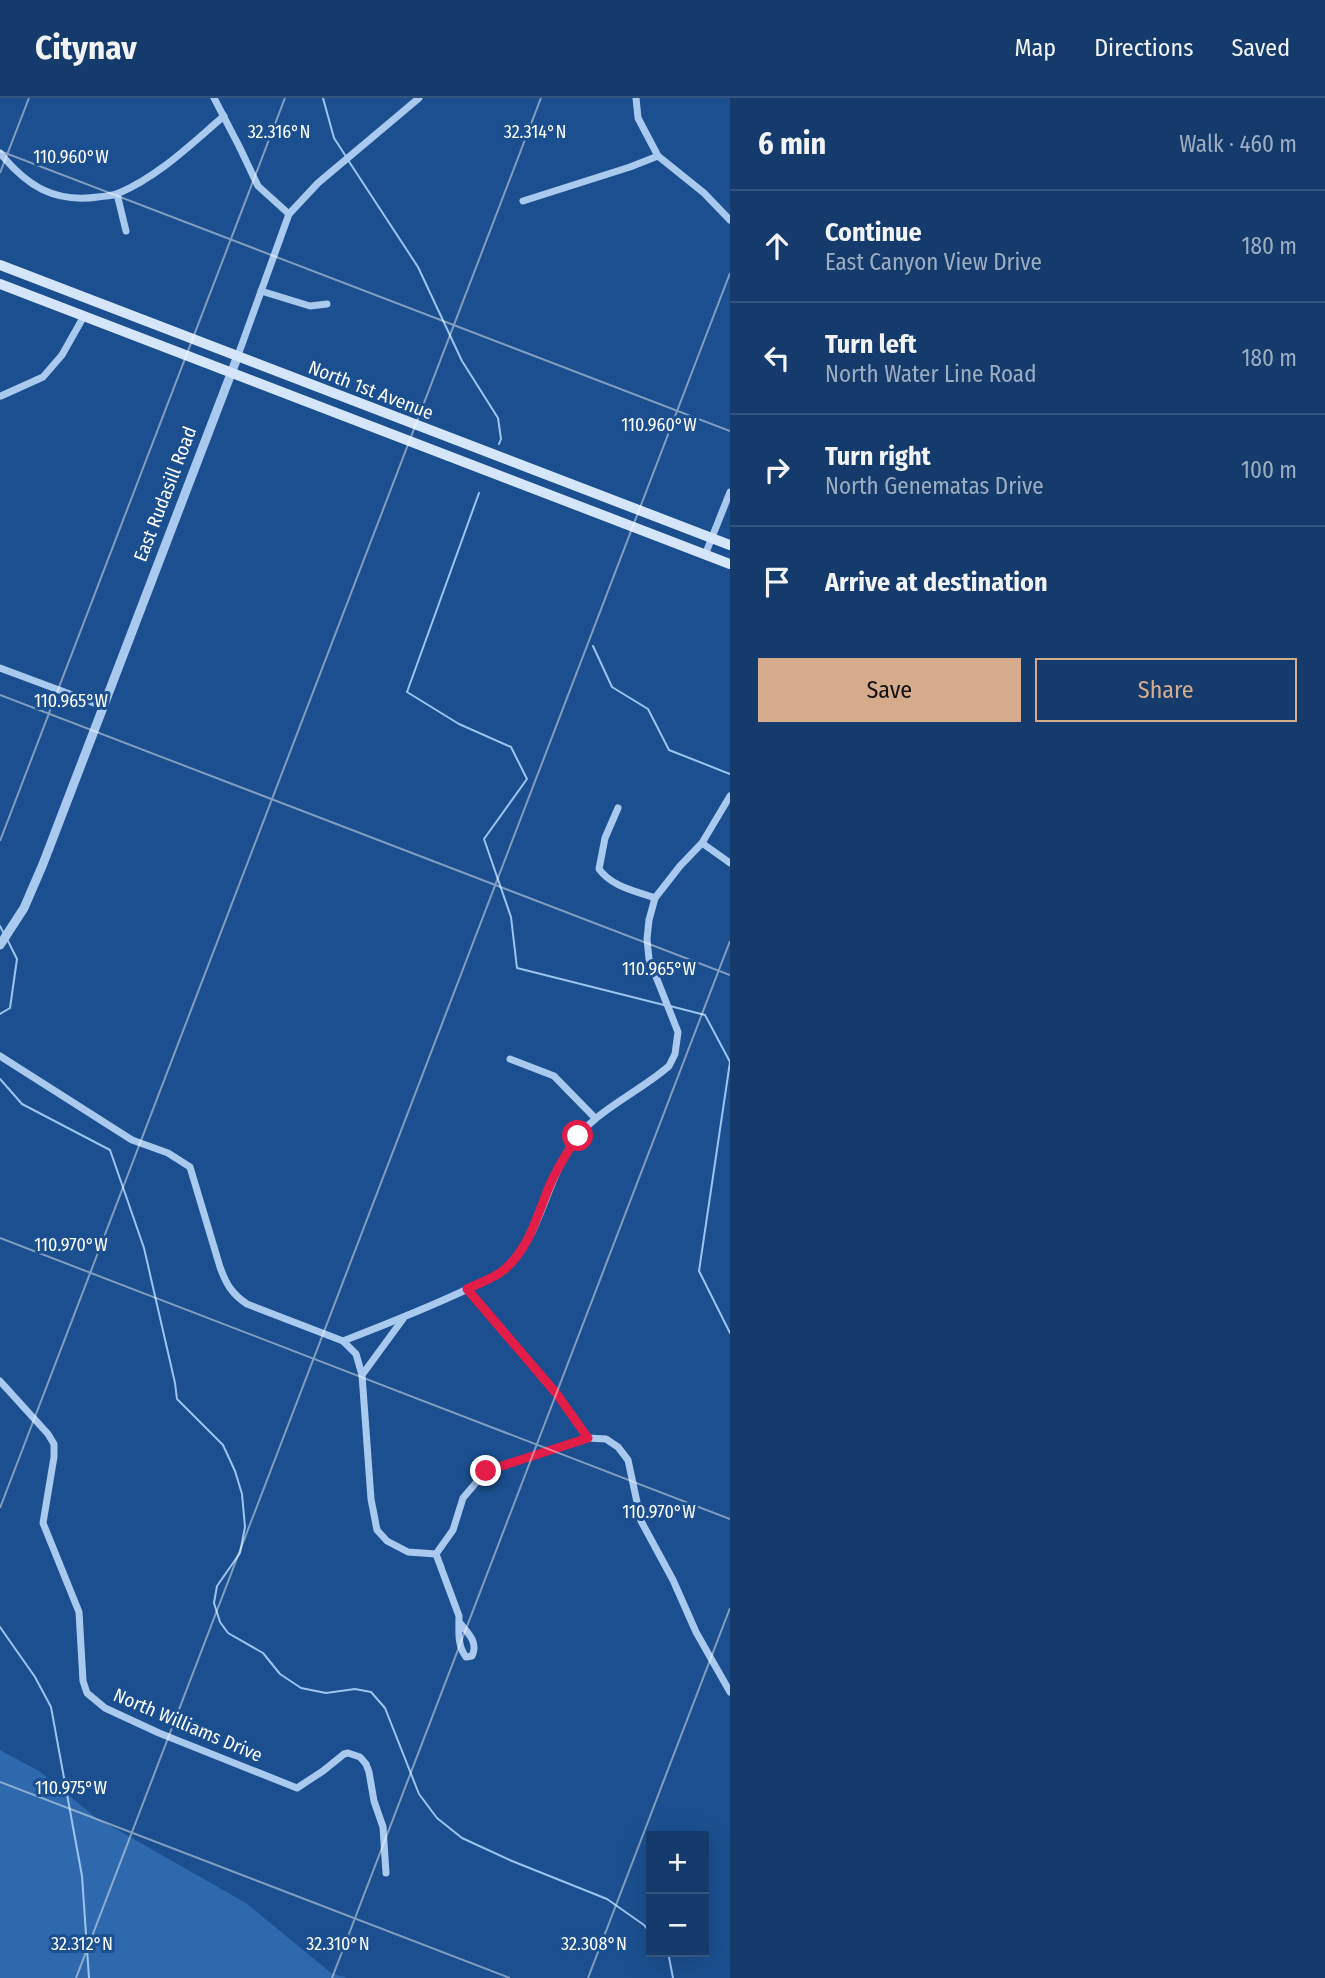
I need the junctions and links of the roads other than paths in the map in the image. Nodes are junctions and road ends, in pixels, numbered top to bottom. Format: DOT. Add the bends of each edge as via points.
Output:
graph roads {
  1 [pos="214,98"];
  2 [pos="636,98"];
  3 [pos="416,99"];
  4 [pos="224,116"];
  5 [pos="0,153"];
  6 [pos="658,156"];
  7 [pos="117,194"];
  8 [pos="523,201"];
  9 [pos="289,214"];
  10 [pos="730,220"];
  11 [pos="126,231"];
  12 [pos="0,265"];
  13 [pos="0,285"];
  14 [pos="261,291"];
  15 [pos="327,304"];
  16 [pos="84,316"];
  17 [pos="237,358"];
  18 [pos="230,373"];
  19 [pos="1,396"];
  20 [pos="730,492"];
  21 [pos="712,539"];
  22 [pos="730,545"];
  23 [pos="705,555"];
  24 [pos="730,564"];
  25 [pos="0,668"];
  26 [pos="102,706"];
  27 [pos="730,796"];
  28 [pos="618,808"];
  29 [pos="702,843"];
  30 [pos="730,863"];
  31 [pos="655,898"];
  32 [pos="0,945"];
  33 [pos="0,1056"];
  34 [pos="510,1059"];
  35 [pos="595,1118"];
  36 [pos="467,1289"];
  37 [pos="404,1318"];
  38 [pos="343,1341"];
  39 [pos="362,1375"];
  40 [pos="0,1381"];
  41 [pos="588,1438"];
  42 [pos="436,1554"];
  43 [pos="459,1622"];
  44 [pos="730,1692"];
  45 [pos="386,1873"];
  1 -- 4 [label="street"];
  2 -- 6 [label="street" via="638,118"];
  3 -- 9 [label="street, East Rudasill Road" via="318,183"];
  4 -- 7 [label="street" via="160,170"];
  4 -- 9 [label="street" via="258,187"];
  5 -- 7 [label="street" via="40,190 78,200"];
  6 -- 8 [label="street"];
  6 -- 10 [label="street"];
  7 -- 11 [label="street"];
  9 -- 14 [label="street, East Rudasill Road"];
  12 -- 17 [label="main road, North 1st Avenue"];
  13 -- 16 [label="main road, North 1st Avenue"];
  14 -- 15 [label="street" via="310,306"];
  14 -- 17 [label="street, East Rudasill Road"];
  16 -- 18 [label="main road, North 1st Avenue"];
  16 -- 19 [label="street" via="43,377"];
  17 -- 18 [label="street, East Rudasill Road"];
  17 -- 21 [label="main road, North 1st Avenue"];
  18 -- 23 [label="main road, North 1st Avenue"];
  18 -- 26 [label="street, East Rudasill Road"];
  20 -- 21 [label="street"];
  21 -- 22 [label="main road, North 1st Avenue"];
  21 -- 23 [label="street"];
  23 -- 24 [label="main road, North 1st Avenue"];
  25 -- 26 [label="street"];
  26 -- 32 [label="street, East Rudasill Road" via="24,908"];
  27 -- 29 [label="street"];
  28 -- 31 [label="street" via="599,869 613,883"];
  29 -- 30 [label="street"];
  29 -- 31 [label="street"];
  31 -- 35 [label="street" via="647,939 649,959 678,1032 675,1054 659,1074"];
  33 -- 38 [label="street" via="132,1140 190,1167 219,1267 234,1296"];
  34 -- 35 [label="street" via="554,1076"];
  35 -- 36 [label="street" via="569,1148 520,1252 503,1271"];
  36 -- 37 [label="street"];
  36 -- 41 [label="street" via="556,1393"];
  37 -- 38 [label="street"];
  37 -- 39 [label="street"];
  38 -- 39 [label="street" via="356,1354"];
  39 -- 42 [label="street" via="377,1530 408,1552"];
  40 -- 45 [label="street, North Williams Drive" via="54,1444 43,1523 79,1612 87,1693 105,1708 159,1733 297,1788 344,1754 360,1757 369,1772 383,1828"];
  41 -- 42 [label="street" via="486,1471 463,1498 453,1530"];
  41 -- 44 [label="street" via="606,1439 628,1460 641,1521"];
  42 -- 43 [label="street"];
}
